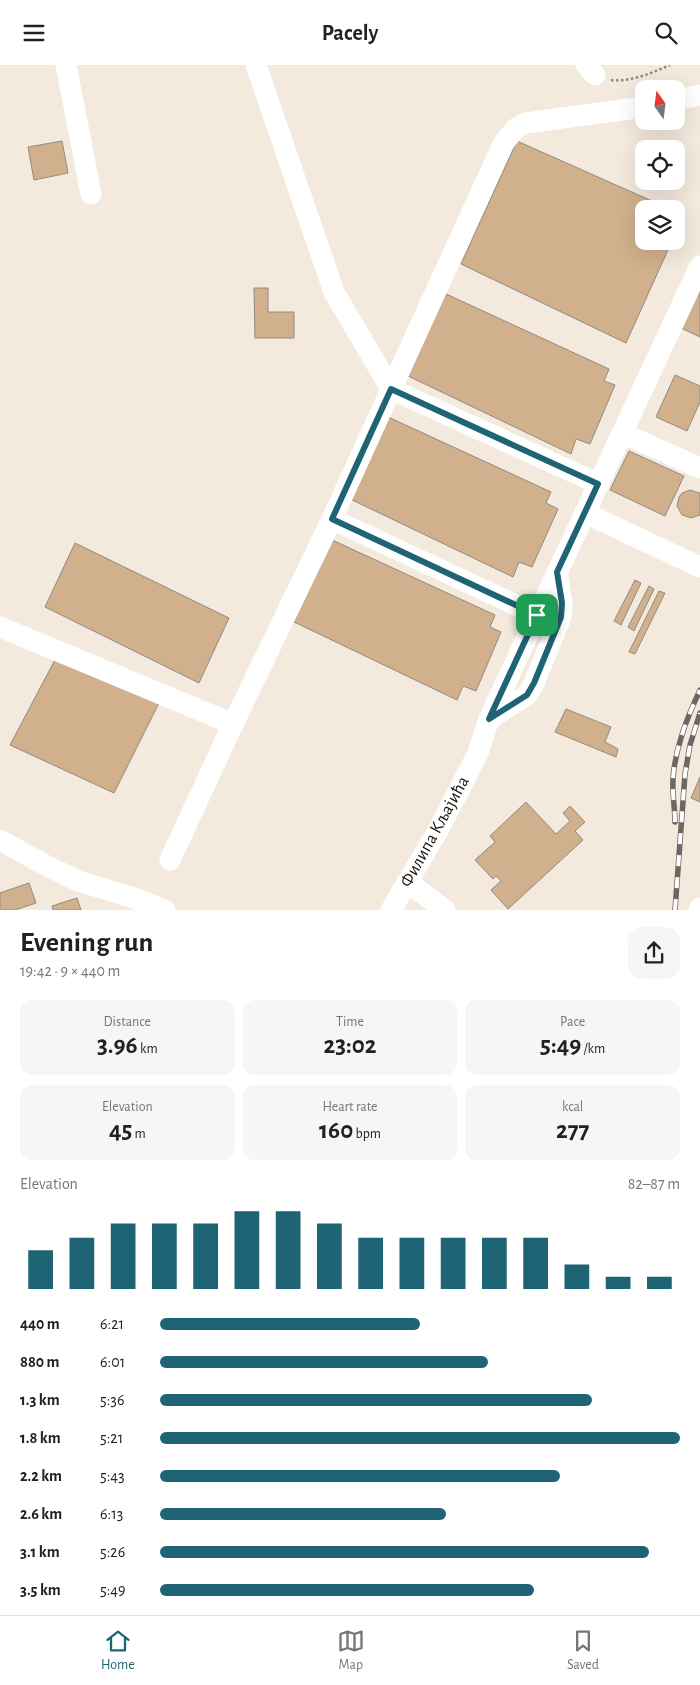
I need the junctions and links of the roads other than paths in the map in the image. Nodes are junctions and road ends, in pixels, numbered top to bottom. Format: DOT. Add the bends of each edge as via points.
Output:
graph roads {
  1 [pos="66,65"];
  2 [pos="256,65"];
  3 [pos="700,95"];
  4 [pos="685,98"];
  5 [pos="635,108"];
  6 [pos="91,194"];
  7 [pos="700,267"];
  8 [pos="391,389"];
  9 [pos="622,433"];
  10 [pos="700,468"];
  11 [pos="598,484"];
  12 [pos="585,513"];
  13 [pos="332,519"];
  14 [pos="700,567"];
  15 [pos="557,572"];
  16 [pos="537,615"];
  17 [pos="0,627"];
  18 [pos="489,719"];
  19 [pos="233,724"];
  20 [pos="0,839"];
  21 [pos="170,860"];
  22 [pos="407,882"];
  23 [pos="166,910"];
  24 [pos="391,910"];
  25 [pos="445,910"];
  1 -- 6 [label="street"];
  2 -- 8 [label="street" via="334,292"];
  3 -- 4 [label="street"];
  5 -- 8 [label="street" via="526,123 509,135"];
  7 -- 9 [label="street, Филипа Кљајића"];
  8 -- 11 [label="street"];
  8 -- 13 [label="street"];
  9 -- 10 [label="street"];
  9 -- 11 [label="street, Филипа Кљајића"];
  11 -- 12 [label="street, Филипа Кљајића"];
  12 -- 14 [label="street"];
  12 -- 15 [label="street, Филипа Кљајића"];
  13 -- 16 [label="street"];
  13 -- 19 [label="street"];
  15 -- 16 [label="street, Филипа Кљајића"];
  15 -- 18 [label="street" via="561,617 534,683 527,695"];
  16 -- 18 [label="street, Филипа Кљајића"];
  17 -- 19 [label="street"];
  18 -- 22 [label="street, Филипа Кљајића" via="478,753"];
  19 -- 21 [label="street"];
  20 -- 23 [label="street" via="78,881"];
  22 -- 24 [label="street, Филипа Кљајића"];
  22 -- 25 [label="street"];
}
